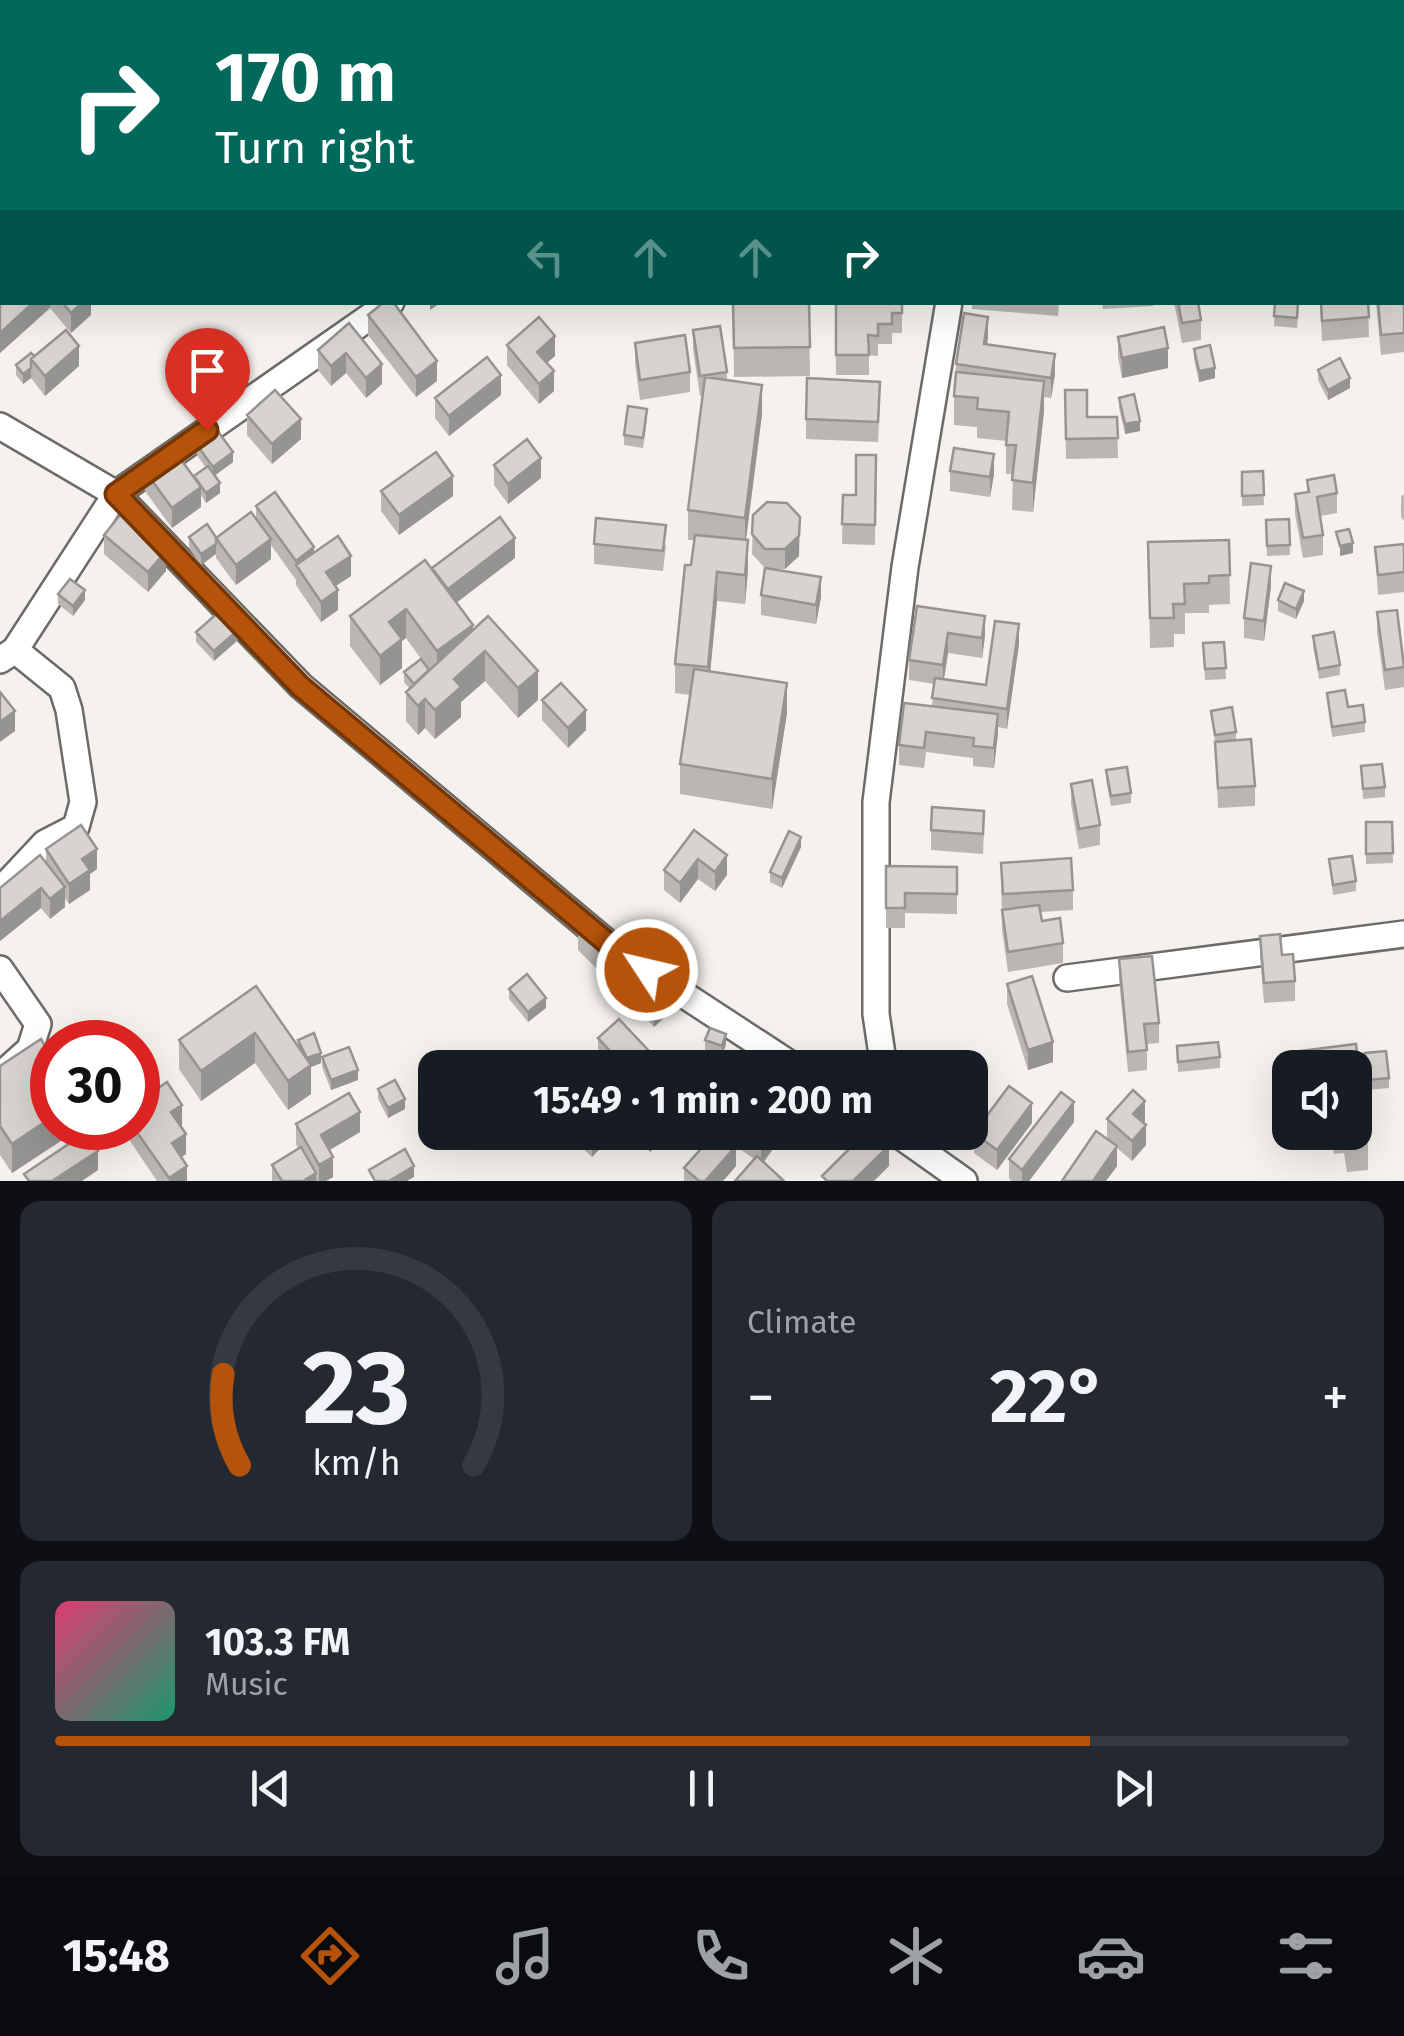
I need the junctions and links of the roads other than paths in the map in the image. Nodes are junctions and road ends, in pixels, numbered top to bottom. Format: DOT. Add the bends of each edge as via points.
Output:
graph roads {
  1 [pos="387,305"];
  2 [pos="949,305"];
  3 [pos="0,426"];
  4 [pos="116,494"];
  5 [pos="7,655"];
  6 [pos="0,891"];
  7 [pos="1404,934"];
  8 [pos="0,968"];
  9 [pos="1067,978"];
  10 [pos="768,1050"];
  11 [pos="881,1050"];
  12 [pos="0,1076"];
  13 [pos="920,1150"];
  14 [pos="964,1181"];
  1 -- 4 [label="street"];
  2 -- 11 [label="street" via="905,567 876,802"];
  3 -- 4 [label="street"];
  4 -- 5 [label="street"];
  4 -- 10 [label="street" via="300,686 617,951"];
  5 -- 6 [label="street" via="62,688 83,802 76,827 45,843"];
  7 -- 9 [label="street"];
  8 -- 12 [label="street" via="38,1024 30,1049"];
  13 -- 14 [label="street"];
}
